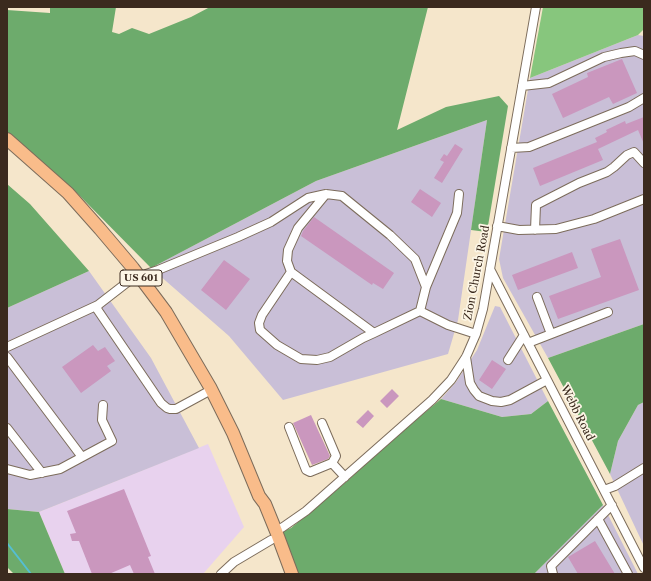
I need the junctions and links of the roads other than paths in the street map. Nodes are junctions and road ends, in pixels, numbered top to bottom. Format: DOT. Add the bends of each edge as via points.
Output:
graph roads {
  1 [pos="536,7"];
  2 [pos="644,55"];
  3 [pos="522,86"];
  4 [pos="644,98"];
  5 [pos="7,139"];
  6 [pos="511,148"];
  7 [pos="644,163"];
  8 [pos="326,194"];
  9 [pos="459,194"];
  10 [pos="644,199"];
  11 [pos="497,226"];
  12 [pos="535,230"];
  13 [pos="490,269"];
  14 [pos="291,272"];
  15 [pos="139,275"];
  16 [pos="426,287"];
  17 [pos="537,297"];
  18 [pos="98,305"];
  19 [pos="420,311"];
  20 [pos="608,312"];
  21 [pos="374,333"];
  22 [pos="476,334"];
  23 [pos="551,334"];
  24 [pos="524,335"];
  25 [pos="528,343"];
  26 [pos="7,347"];
  27 [pos="466,357"];
  28 [pos="7,358"];
  29 [pos="508,360"];
  30 [pos="547,380"];
  31 [pos="211,390"];
  32 [pos="103,405"];
  33 [pos="322,423"];
  34 [pos="289,427"];
  35 [pos="7,428"];
  36 [pos="82,457"];
  37 [pos="332,463"];
  38 [pos="644,468"];
  39 [pos="7,469"];
  40 [pos="42,473"];
  41 [pos="345,477"];
  42 [pos="604,490"];
  43 [pos="612,505"];
  44 [pos="598,519"];
  45 [pos="274,535"];
  46 [pos="644,568"];
  47 [pos="221,574"];
  48 [pos="284,574"];
  49 [pos="292,574"];
  50 [pos="553,574"];
  51 [pos="628,574"];
  1 -- 3 [label="street, Zion Church Road"];
  2 -- 3 [label="street" via="635,51 604,57 549,84"];
  3 -- 6 [label="street, Zion Church Road"];
  4 -- 6 [label="street" via="622,110 536,145"];
  5 -- 15 [label="highway, US 601" via="68,193"];
  6 -- 11 [label="street, Zion Church Road"];
  7 -- 12 [label="street" via="634,152 607,172 536,205"];
  8 -- 14 [label="street" via="298,228 288,250 287,261"];
  8 -- 15 [label="street" via="308,198 271,222 238,237 158,270"];
  8 -- 16 [label="street" via="342,196 395,239 415,258"];
  9 -- 16 [label="street" via="457,213"];
  10 -- 12 [label="street" via="571,226"];
  11 -- 12 [label="street"];
  11 -- 13 [label="street, Zion Church Road"];
  13 -- 22 [label="street, Zion Church Road"];
  13 -- 24 [label="street, Webb Road"];
  14 -- 21 [label="street"];
  14 -- 21 [label="street" via="259,323 260,330 277,346 301,359 317,360 330,357"];
  15 -- 18 [label="street"];
  15 -- 31 [label="highway, US 601" via="166,312"];
  16 -- 19 [label="street"];
  17 -- 23 [label="street"];
  18 -- 26 [label="street"];
  18 -- 31 [label="street" via="98,309 166,408 176,409"];
  19 -- 21 [label="street"];
  19 -- 22 [label="street" via="448,326"];
  20 -- 23 [label="street"];
  22 -- 27 [label="street, Zion Church Road"];
  23 -- 25 [label="street"];
  24 -- 25 [label="street, Webb Road"];
  24 -- 29 [label="street"];
  25 -- 30 [label="street, Webb Road"];
  27 -- 30 [label="street" via="470,383 474,390 479,396 492,401 510,400"];
  27 -- 41 [label="street, Zion Church Road" via="451,380 432,400"];
  28 -- 36 [label="street"];
  30 -- 42 [label="street, Webb Road"];
  31 -- 45 [label="highway, US 601" via="265,504"];
  32 -- 36 [label="street" via="102,420 112,441"];
  33 -- 37 [label="street" via="336,456"];
  34 -- 37 [label="street" via="306,470 310,472"];
  35 -- 40 [label="street"];
  36 -- 40 [label="street" via="60,469"];
  37 -- 41 [label="street"];
  38 -- 42 [label="street"];
  39 -- 40 [label="street" via="30,476"];
  41 -- 45 [label="street, Zion Church Road"];
  42 -- 43 [label="street, Webb Road"];
  43 -- 44 [label="street"];
  43 -- 46 [label="street, Webb Road"];
  44 -- 50 [label="street" via="552,566"];
  44 -- 51 [label="street"];
  45 -- 47 [label="street, Zion Church Road"];
  45 -- 48 [label="highway, US 601"];
  45 -- 49 [label="highway, US 601"];
}
